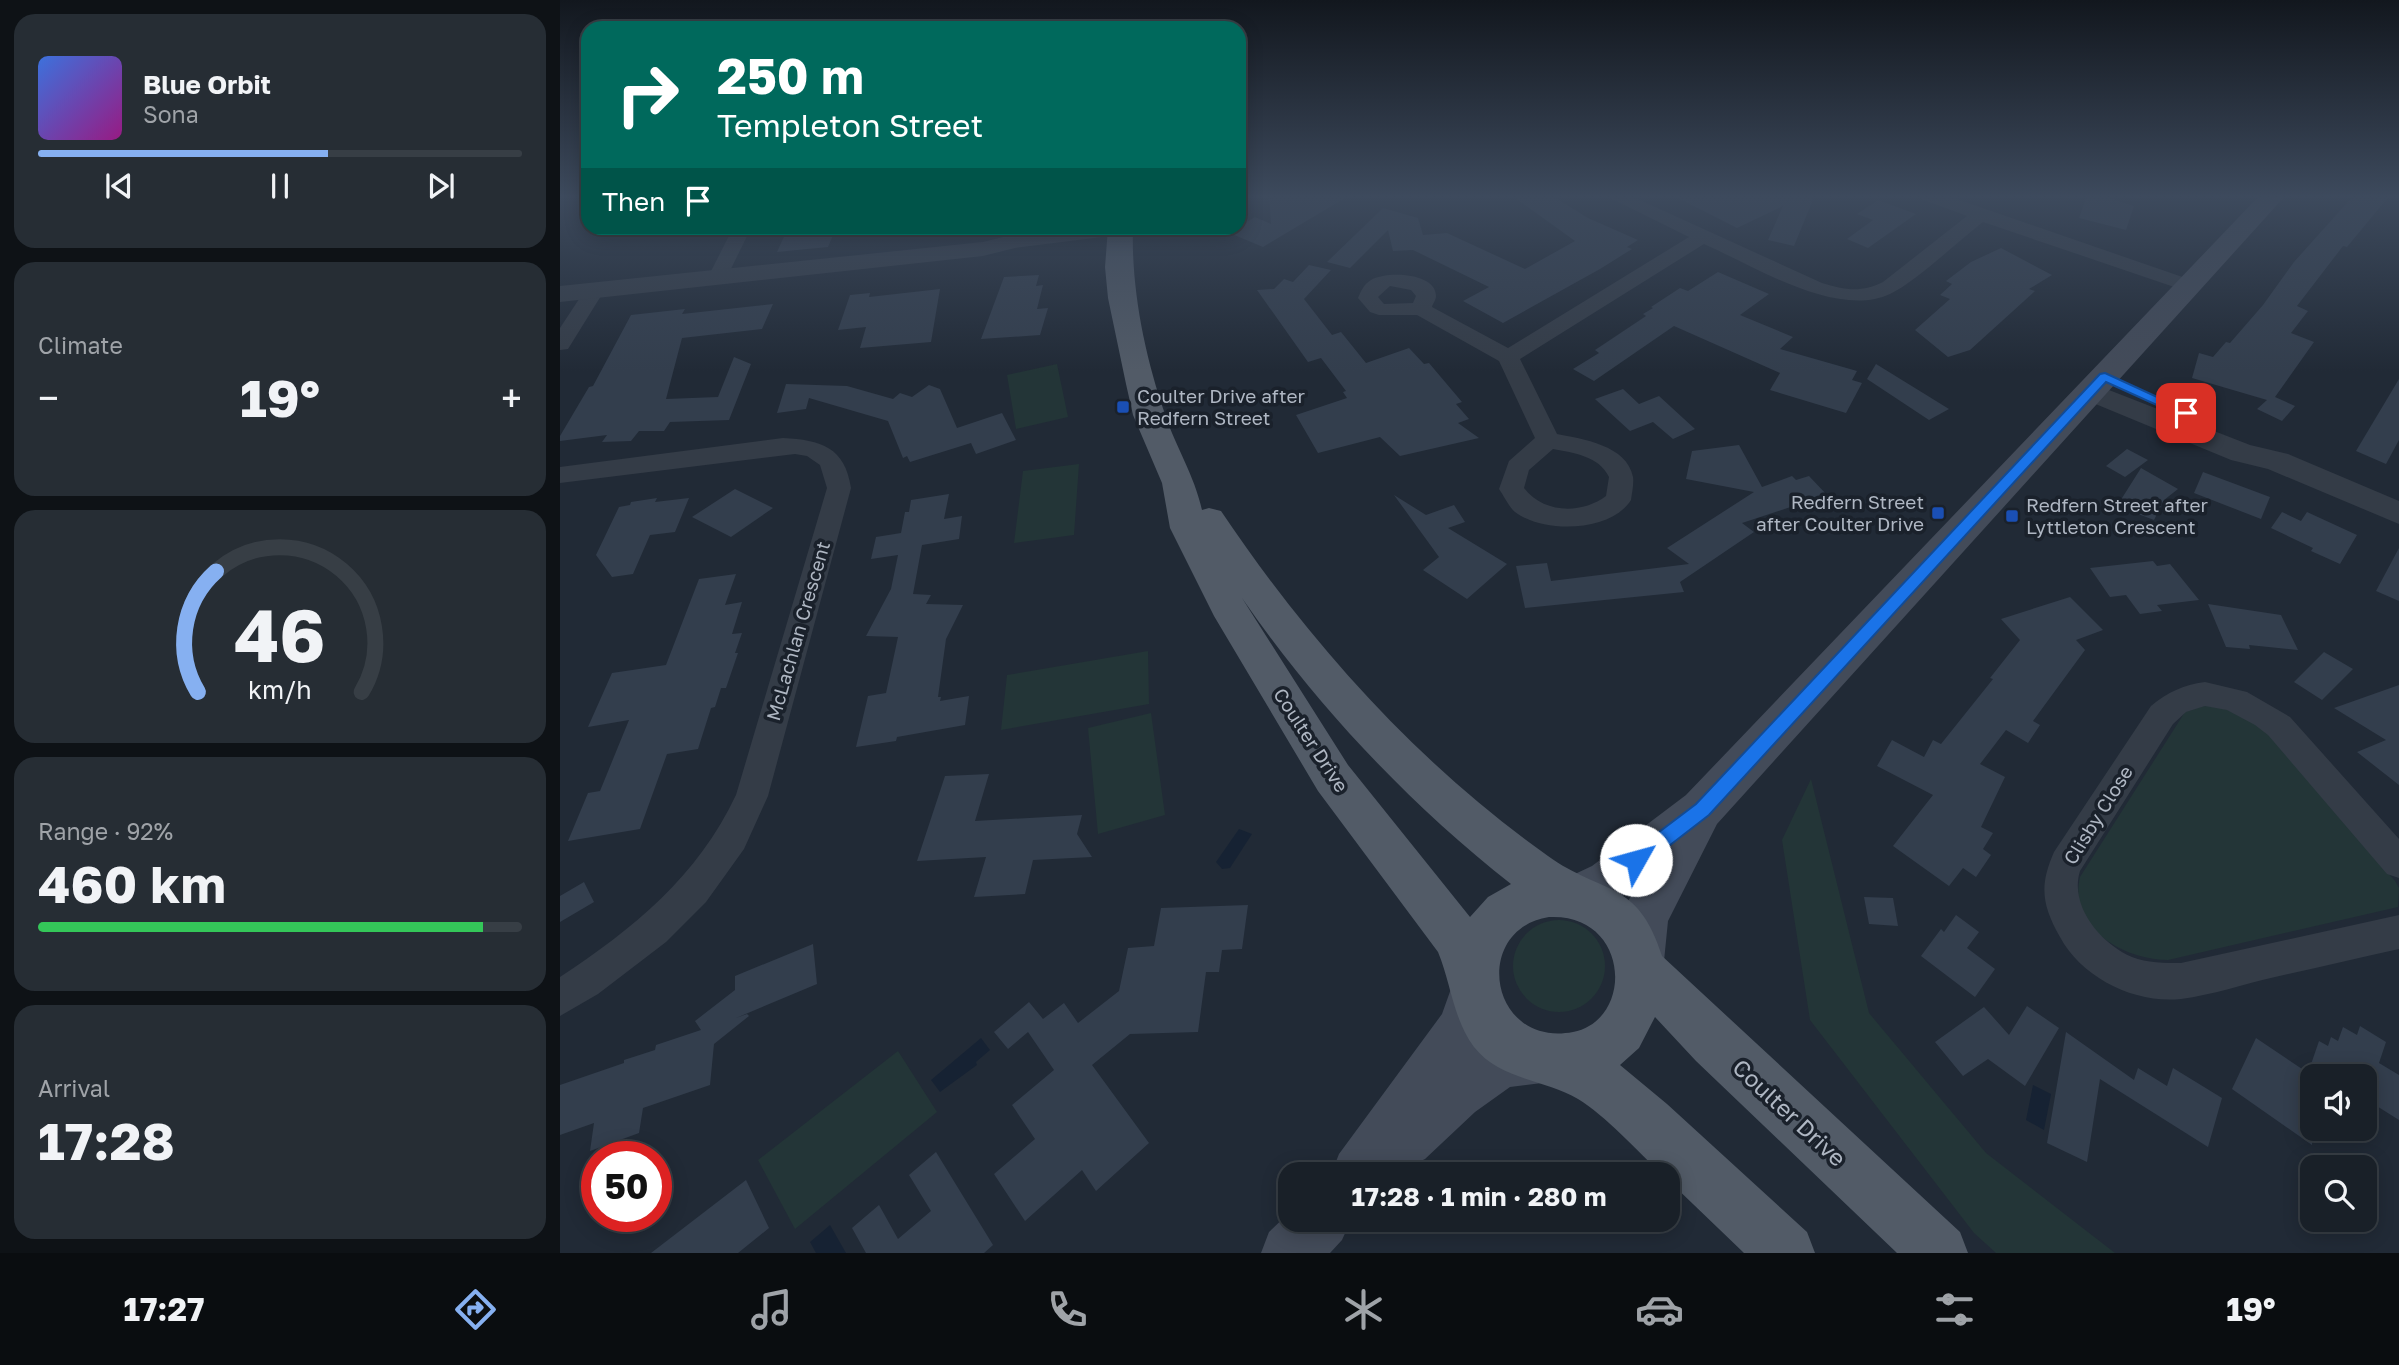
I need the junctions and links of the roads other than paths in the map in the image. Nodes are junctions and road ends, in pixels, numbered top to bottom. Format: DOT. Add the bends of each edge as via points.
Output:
graph roads {
  1 [pos="730,253"];
  2 [pos="941,253"];
  3 [pos="1120,253"];
  4 [pos="1675,253"];
  5 [pos="1740,253"];
  6 [pos="1931,253"];
  7 [pos="2071,253"];
  8 [pos="2220,253"];
  9 [pos="718,277"];
  10 [pos="594,290"];
  11 [pos="2185,291"];
  12 [pos="560,294"];
  13 [pos="1421,309"];
  14 [pos="560,344"];
  15 [pos="1508,357"];
  16 [pos="2098,385"];
  17 [pos="1548,440"];
  18 [pos="560,475"];
  19 [pos="1179,483"];
  20 [pos="2399,513"];
  21 [pos="1702,809"];
  22 [pos="2399,863"];
  23 [pos="1571,895"];
  24 [pos="2399,932"];
  25 [pos="1640,966"];
  26 [pos="1474,985"];
  27 [pos="560,998"];
  28 [pos="1545,1058"];
  29 [pos="1368,1162"];
  30 [pos="1381,1162"];
  31 [pos="1310,1232"];
  32 [pos="1290,1253"];
  33 [pos="1786,1253"];
  34 [pos="1938,1253"];
  1 -- 9 [label="street"];
  2 -- 9 [label="street"];
  3 -- 19 [label="main road, Coulter Drive" via="1122,298 1144,398"];
  4 -- 15 [label="street"];
  5 -- 6 [label="street" via="1826,291 1860,297 1890,286"];
  7 -- 11 [label="street"];
  8 -- 11 [label="main road"];
  9 -- 10 [label="street"];
  10 -- 12 [label="street"];
  10 -- 14 [label="street"];
  11 -- 16 [label="main road"];
  13 -- 15 [label="street"];
  15 -- 17 [label="street"];
  16 -- 20 [label="street" via="2242,453 2277,461"];
  16 -- 21 [label="main road"];
  18 -- 27 [label="street, McLachlan Crescent" via="805,447 830,458 838,472 839,488 752,796 730,842 698,889 654,933"];
  19 -- 23 [label="main road, Coulter Drive" via="1283,625 1392,749 1493,843 1533,874"];
  19 -- 26 [label="main road, Coulter Drive" via="1188,528 1227,606 1333,778 1455,936"];
  21 -- 23 [label="main road" via="1609,881"];
  21 -- 25 [label="main road" via="1644,918"];
  22 -- 24 [label="street, Clisby Close" via="2279,726 2239,701 2197,694 2177,701 2162,715 2066,863 2060,882 2070,922 2085,943 2106,963 2156,981 2181,981"];
  23 -- 25 [label="main road" via="1616,920 1630,939"];
  23 -- 26 [label="main road" via="1536,895 1510,906 1490,925 1477,950"];
  25 -- 28 [label="main road" via="1639,1000 1628,1026 1607,1046 1579,1058"];
  25 -- 34 [label="main road, Coulter Drive" via="1714,1043"];
  26 -- 28 [label="main road" via="1484,1013 1499,1033 1518,1048"];
  26 -- 29 [label="main road" via="1464,1028"];
  28 -- 30 [label="main road" via="1501,1062 1456,1093"];
  28 -- 33 [label="main road" via="1598,1082"];
  31 -- 32 [label="main road"];
}
